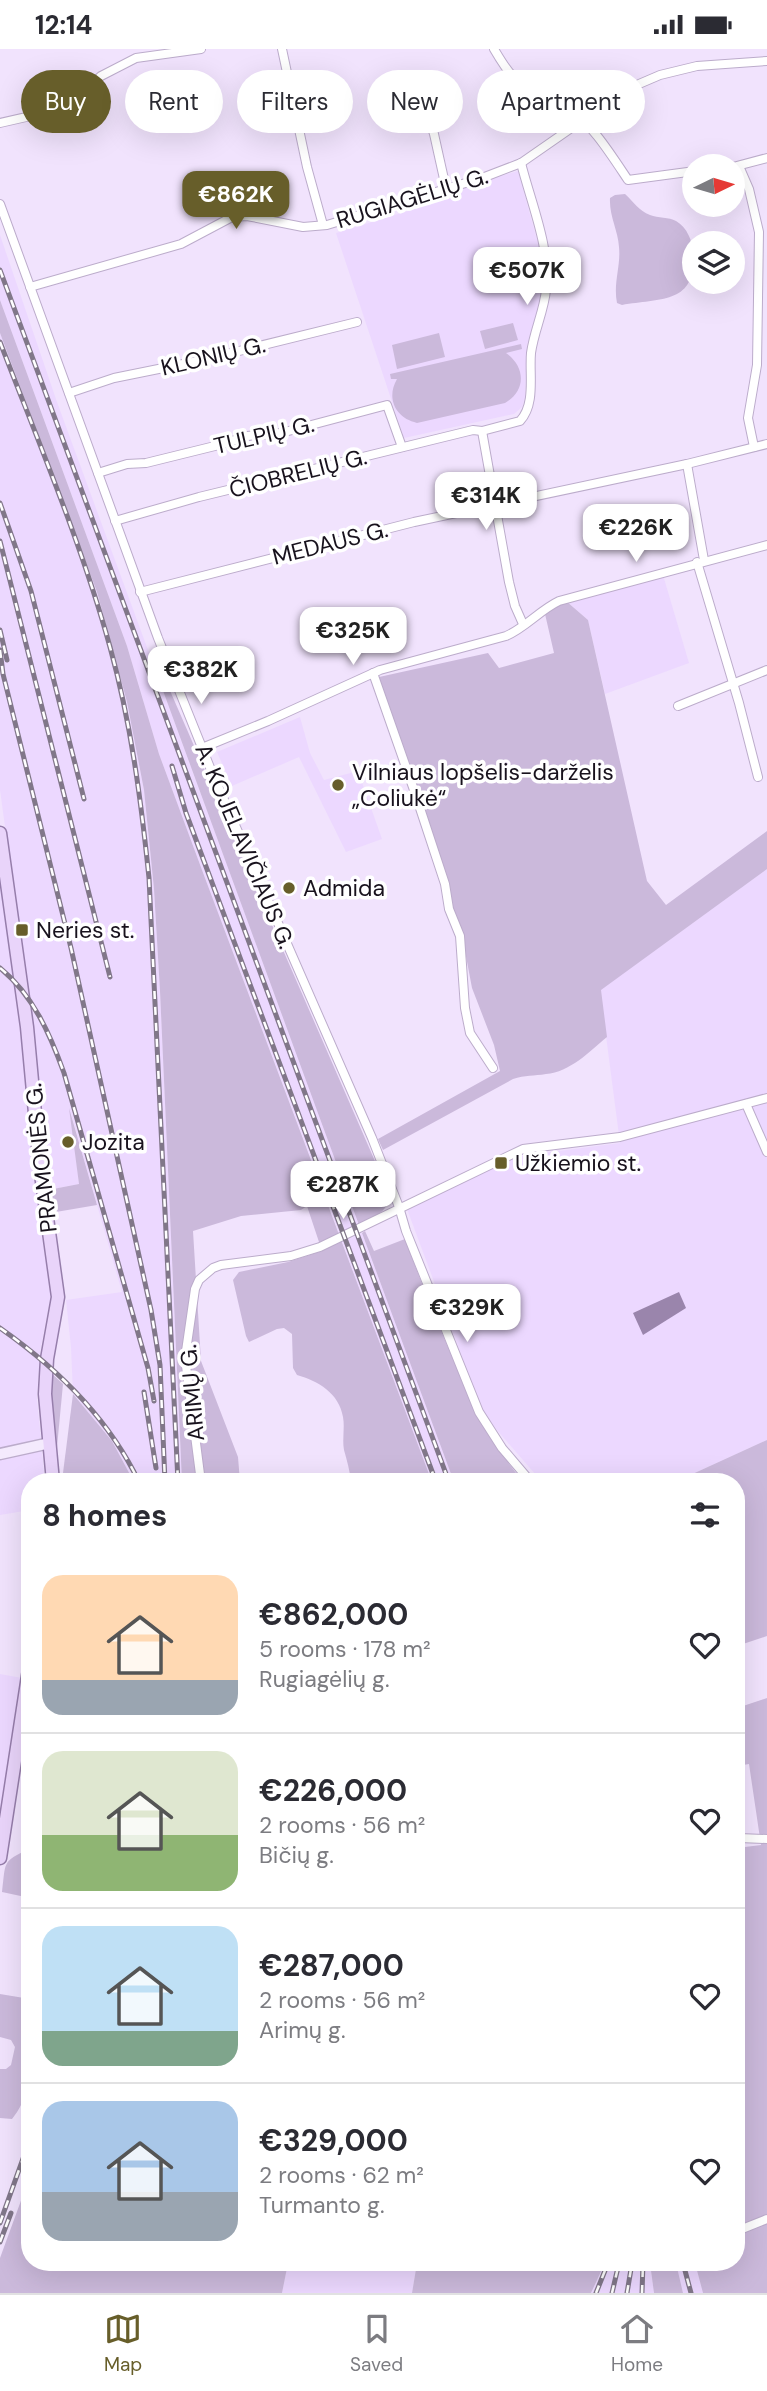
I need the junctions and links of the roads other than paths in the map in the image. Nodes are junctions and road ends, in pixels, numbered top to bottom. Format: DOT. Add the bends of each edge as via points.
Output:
graph roads {
  1 [pos="201,49"];
  2 [pos="282,49"];
  3 [pos="494,49"];
  4 [pos="767,61"];
  5 [pos="507,70"];
  6 [pos="645,82"];
  7 [pos="0,123"];
  8 [pos="435,133"];
  9 [pos="563,133"];
  10 [pos="594,133"];
  11 [pos="767,158"];
  12 [pos="520,163"];
  13 [pos="746,163"];
  14 [pos="682,173"];
  15 [pos="746,184"];
  16 [pos="442,189"];
  17 [pos="0,204"];
  18 [pos="323,225"];
  19 [pos="30,287"];
  20 [pos="357,322"];
  21 [pos="69,393"];
  22 [pos="482,431"];
  23 [pos="767,444"];
  24 [pos="402,447"];
  25 [pos="754,447"];
  26 [pos="687,464"];
  27 [pos="98,473"];
  28 [pos="496,503"];
  29 [pos="115,521"];
  30 [pos="767,545"];
  31 [pos="700,561"];
  32 [pos="140,592"];
  33 [pos="523,624"];
  34 [pos="767,670"];
  35 [pos="373,673"];
  36 [pos="733,684"];
  37 [pos="678,706"];
  38 [pos="202,748"];
  39 [pos="758,777"];
  40 [pos="0,833"];
  41 [pos="493,1068"];
  42 [pos="767,1098"];
  43 [pos="746,1104"];
  44 [pos="767,1152"];
  45 [pos="399,1207"];
  46 [pos="50,1443"];
  47 [pos="0,1454"];
  48 [pos="52,1473"];
  49 [pos="200,1473"];
  50 [pos="523,1473"];
  51 [pos="21,1722"];
  52 [pos="745,1837"];
  53 [pos="767,1839"];
  54 [pos="0,1858"];
  55 [pos="767,2219"];
  56 [pos="745,2228"];
  1 -- 7 [label="street" via="136,58 101,76 57,110"];
  2 -- 18 [label="street"];
  3 -- 5 [label="street"];
  4 -- 6 [label="street, RUGIAGĖLIŲ G." via="697,66"];
  8 -- 16 [label="street"];
  9 -- 12 [label="street, RUGIAGĖLIŲ G."];
  10 -- 14 [label="street" via="628,180"];
  11 -- 13 [label="street"];
  12 -- 16 [label="street, RUGIAGĖLIŲ G."];
  12 -- 22 [label="street, ČIOBRELIŲ G." via="541,240 546,291 531,353 527,410 520,421"];
  15 -- 25 [label="street" via="759,232 757,365 748,418"];
  16 -- 18 [label="street, RUGIAGĖLIŲ G."];
  17 -- 19 [label="street, A. KOJELAVIČIAUS G."];
  18 -- 19 [label="street, RUGIAGĖLIŲ G." via="303,227 232,217 181,244"];
  19 -- 21 [label="street, A. KOJELAVIČIAUS G."];
  20 -- 21 [label="street, KLONIŲ G." via="114,378"];
  21 -- 27 [label="street, A. KOJELAVIČIAUS G."];
  22 -- 24 [label="street, ČIOBRELIŲ G."];
  22 -- 28 [label="street"];
  23 -- 25 [label="street, MEDAUS G."];
  24 -- 27 [label="street, TULPIŲ G." via="387,405"];
  24 -- 29 [label="street, ČIOBRELIŲ G."];
  25 -- 26 [label="street, MEDAUS G."];
  26 -- 28 [label="street, MEDAUS G."];
  26 -- 31 [label="street"];
  27 -- 29 [label="street, A. KOJELAVIČIAUS G."];
  28 -- 32 [label="street, MEDAUS G."];
  28 -- 33 [label="street" via="512,594"];
  29 -- 32 [label="street, A. KOJELAVIČIAUS G."];
  30 -- 31 [label="street"];
  31 -- 33 [label="street" via="559,601"];
  31 -- 36 [label="street"];
  32 -- 38 [label="street, A. KOJELAVIČIAUS G."];
  33 -- 35 [label="street" via="506,636"];
  34 -- 36 [label="street"];
  35 -- 38 [label="street"];
  35 -- 41 [label="street" via="460,936 471,1033"];
  36 -- 37 [label="street"];
  36 -- 39 [label="street"];
  38 -- 45 [label="street, A. KOJELAVIČIAUS G."];
  40 -- 46 [label="main road, PRAMONĖS G." via="58,1297 46,1369"];
  42 -- 43 [label="street, ARIMŲ G."];
  43 -- 44 [label="street"];
  43 -- 45 [label="street, ARIMŲ G." via="620,1137 523,1149"];
  45 -- 49 [label="street, ARIMŲ G." via="320,1247 291,1257 221,1265 198,1280 185,1358"];
  45 -- 50 [label="street, A. KOJELAVIČIAUS G." via="479,1412"];
  46 -- 47 [label="main road"];
  46 -- 48 [label="main road, PRAMONĖS G."];
  51 -- 54 [label="main road"];
  52 -- 53 [label="street"];
  55 -- 56 [label="street"];
}
